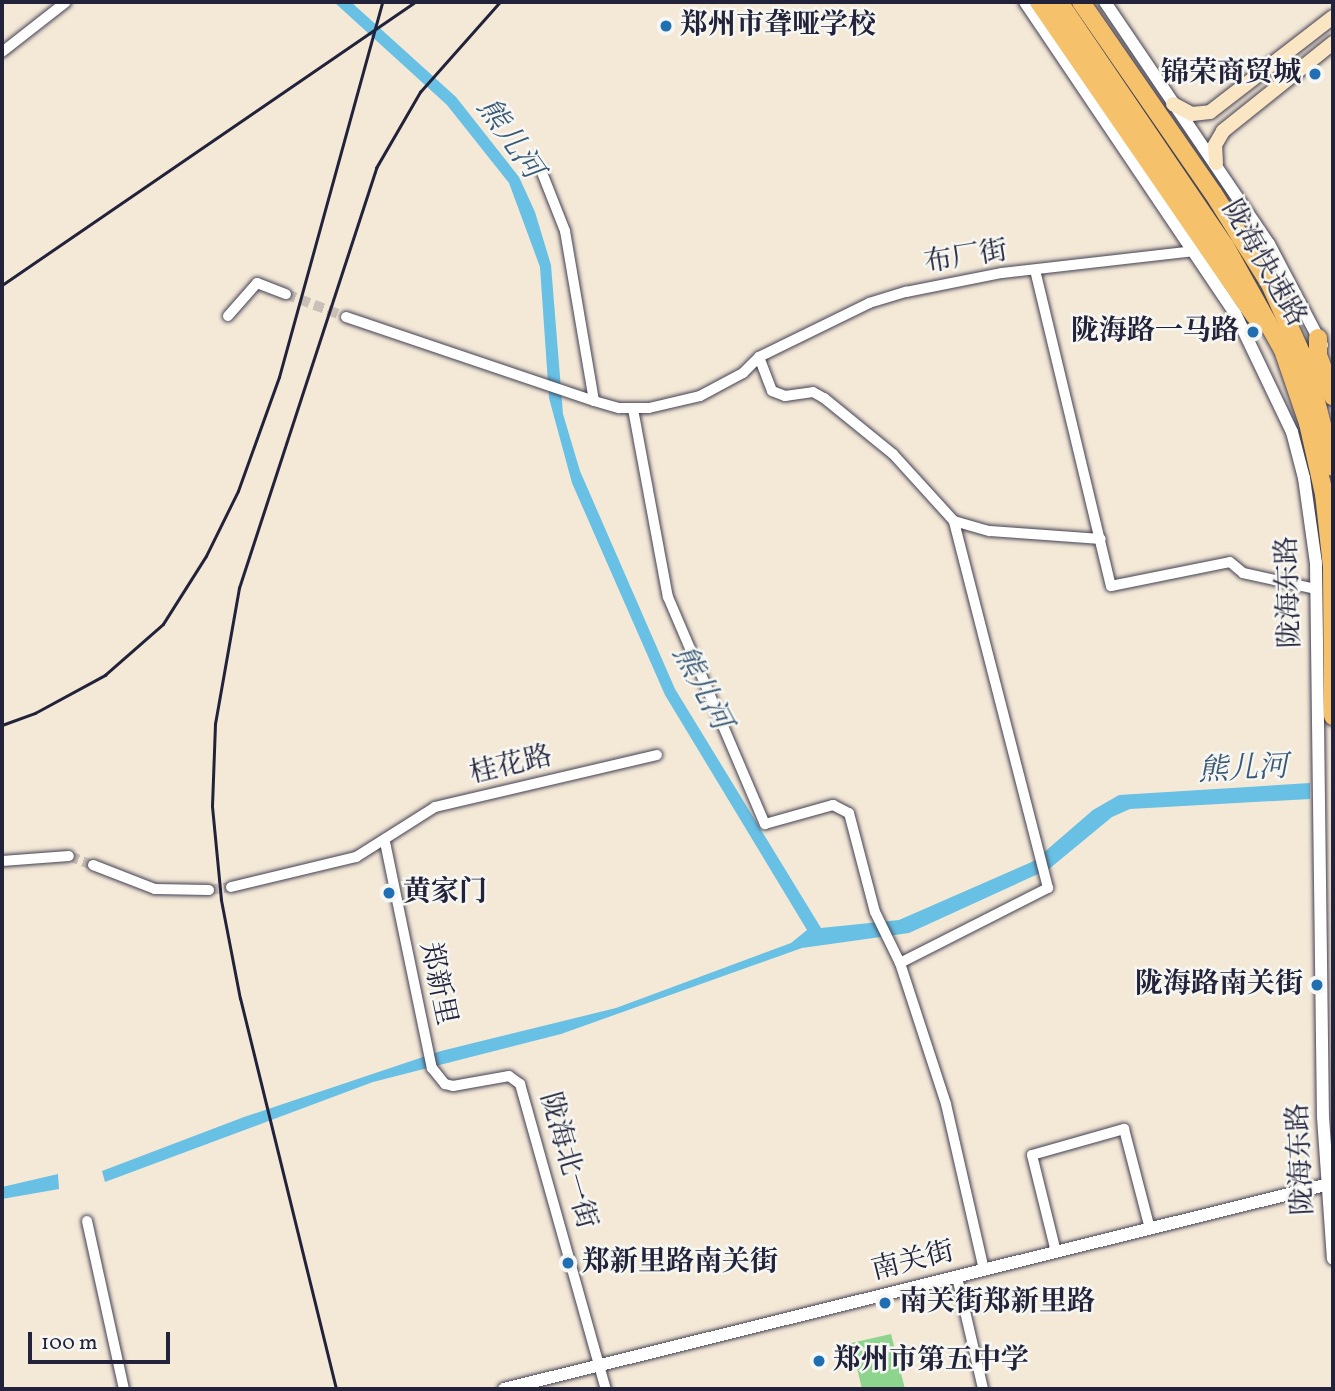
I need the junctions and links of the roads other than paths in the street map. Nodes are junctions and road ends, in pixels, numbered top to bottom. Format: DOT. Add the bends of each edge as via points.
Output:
graph roads {
  1 [pos="66,2"];
  2 [pos="1025,2"];
  3 [pos="1039,2"];
  4 [pos="1059,2"];
  5 [pos="1081,2"];
  6 [pos="1105,2"];
  7 [pos="1333,17"];
  8 [pos="1333,43"];
  9 [pos="2,52"];
  10 [pos="1173,104"];
  11 [pos="1216,163"];
  12 [pos="541,170"];
  13 [pos="1195,251"];
  14 [pos="1035,270"];
  15 [pos="286,294"];
  16 [pos="228,316"];
  17 [pos="346,317"];
  18 [pos="1318,338"];
  19 [pos="759,357"];
  20 [pos="1333,371"];
  21 [pos="1333,396"];
  22 [pos="594,401"];
  23 [pos="1301,401"];
  24 [pos="633,409"];
  25 [pos="1333,467"];
  26 [pos="954,521"];
  27 [pos="1101,539"];
  28 [pos="1316,589"];
  29 [pos="1333,716"];
  30 [pos="657,755"];
  31 [pos="385,842"];
  32 [pos="69,856"];
  33 [pos="2,861"];
  34 [pos="93,864"];
  35 [pos="231,887"];
  36 [pos="209,890"];
  37 [pos="900,963"];
  38 [pos="432,1068"];
  39 [pos="1330,1184"];
  40 [pos="86,1221"];
  41 [pos="1150,1229"];
  42 [pos="1056,1252"];
  43 [pos="1333,1259"];
  44 [pos="984,1270"];
  45 [pos="957,1277"];
  46 [pos="601,1365"];
  47 [pos="124,1389"];
  48 [pos="504,1389"];
  49 [pos="606,1389"];
  50 [pos="983,1389"];
  1 -- 9 [label="street"];
  2 -- 13 [label="street, 陇海东路"];
  3 -- 23 [label="highway" via="1241,295 1290,390"];
  4 -- 23 [label="highway, 陇海快速路" via="1252,289"];
  5 -- 25 [label="highway, 陇海快速路" via="1270,284 1307,366"];
  6 -- 10 [label="street"];
  7 -- 10 [label="main road" via="1210,112 1192,114"];
  8 -- 11 [label="main road" via="1223,131 1215,145"];
  10 -- 11 [label="street"];
  11 -- 18 [label="street" via="1269,244"];
  12 -- 22 [label="street" via="565,231"];
  13 -- 14 [label="street, 布厂街"];
  13 -- 28 [label="street, 陇海东路" via="1245,331 1292,432 1312,528"];
  14 -- 19 [label="street, 布厂街" via="958,280 869,303"];
  14 -- 27 [label="street"];
  15 -- 16 [label="street" via="257,284"];
  17 -- 22 [label="street"];
  18 -- 20 [label="street"];
  18 -- 21 [label="highway" via="1318,355"];
  19 -- 24 [label="street, 布厂街" via="743,373 700,396"];
  19 -- 26 [label="street" via="772,391 785,396 813,392 824,398 892,454"];
  22 -- 24 [label="street"];
  23 -- 29 [label="highway, 陇海快速路" via="1315,449 1329,539"];
  24 -- 37 [label="street" via="668,597 765,824 833,805 843,807 854,827 875,912"];
  26 -- 27 [label="street" via="990,531"];
  26 -- 37 [label="street" via="1048,888"];
  27 -- 28 [label="street" via="1111,586 1230,562 1243,573"];
  28 -- 39 [label="street, 陇海东路"];
  30 -- 31 [label="street, 桂花路" via="435,807"];
  31 -- 35 [label="street, 桂花路" via="334,866"];
  31 -- 38 [label="street, 郑新里"];
  32 -- 33 [label="street"];
  34 -- 36 [label="street" via="169,892"];
  37 -- 44 [label="street" via="946,1104"];
  38 -- 46 [label="street, 陇海北一街" via="445,1084 453,1086 509,1076 520,1084"];
  39 -- 41 [label="street, 南关街"];
  39 -- 43 [label="street, 陇海东路"];
  40 -- 47 [label="street"];
  41 -- 42 [label="street, 南关街"];
  41 -- 42 [label="street" via="1124,1129 1032,1155"];
  42 -- 44 [label="street, 南关街"];
  44 -- 45 [label="street, 南关街"];
  45 -- 46 [label="street, 南关街"];
  45 -- 50 [label="street"];
  46 -- 48 [label="street, 南关街"];
  46 -- 49 [label="street, 陇海北一街"];
}
